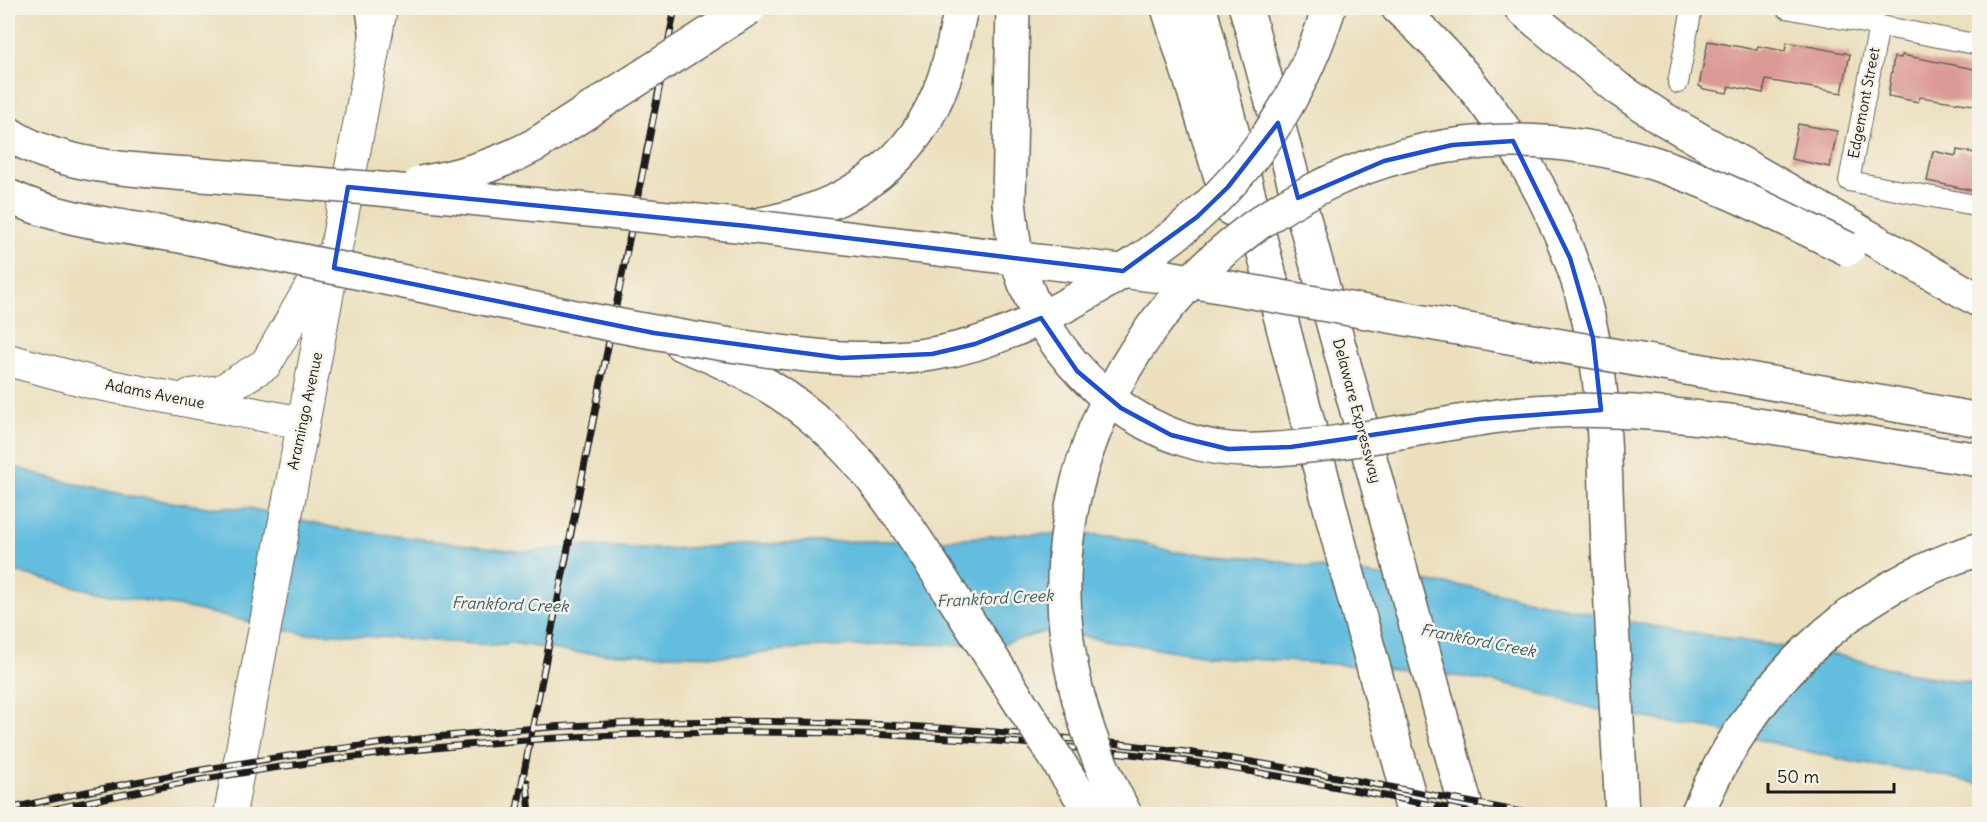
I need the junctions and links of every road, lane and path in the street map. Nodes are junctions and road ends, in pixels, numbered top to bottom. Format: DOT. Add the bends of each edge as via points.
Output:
graph roads {
  1 [pos="749,8"];
  2 [pos="961,8"];
  3 [pos="1014,8"];
  4 [pos="1168,8"];
  5 [pos="1200,8"];
  6 [pos="1246,8"];
  7 [pos="1329,8"];
  8 [pos="1521,8"];
  9 [pos="1692,8"];
  10 [pos="1786,8"];
  11 [pos="1406,15"];
  12 [pos="377,16"];
  13 [pos="1879,26"];
  14 [pos="1980,45"];
  15 [pos="1678,82"];
  16 [pos="8,133"];
  17 [pos="8,178"];
  18 [pos="380,189"];
  19 [pos="8,196"];
  20 [pos="1980,206"];
  21 [pos="747,226"];
  22 [pos="149,229"];
  23 [pos="339,238"];
  24 [pos="1853,240"];
  25 [pos="1980,301"];
  26 [pos="1980,315"];
  27 [pos="654,333"];
  28 [pos="8,360"];
  29 [pos="156,394"];
  30 [pos="1980,420"];
  31 [pos="303,423"];
  32 [pos="1980,460"];
  33 [pos="1980,549"];
  34 [pos="1342,553"];
  35 [pos="230,814"];
  36 [pos="1092,814"];
  37 [pos="1125,814"];
  38 [pos="1414,814"];
  39 [pos="1468,814"];
  40 [pos="1623,814"];
  41 [pos="1697,814"];
  1 -- 18 [label="highway, bridge" via="535,146 505,161 454,176"];
  2 -- 21 [label="highway, bridge" via="952,51 934,103 916,133 886,168 866,185 821,208 795,218"];
  3 -- 32 [label="highway, bridge" via="1009,201 1023,280 1046,328 1077,371 1144,422 1198,444 1228,449 1291,447 1566,410 1654,412"];
  4 -- 34 [label="highway"];
  5 -- 34 [label="highway"];
  6 -- 39 [label="highway, Delaware Expressway"];
  7 -- 27 [label="highway, bridge" via="1304,77 1283,115 1228,187 1158,248 1069,304 975,344 932,354 886,358 797,354"];
  8 -- 24 [label="highway" via="1617,88"];
  9 -- 15 [label="street"];
  10 -- 13 [label="street"];
  11 -- 40 [label="highway" via="1474,86 1520,152 1570,258 1593,338 1599,379"];
  12 -- 23 [label="main road, Aramingo Avenue"];
  13 -- 14 [label="street"];
  13 -- 20 [label="street, Edgemont Street" via="1849,181"];
  16 -- 18 [label="highway, bridge" via="36,148 126,170"];
  17 -- 22 [label="highway" via="52,199"];
  18 -- 21 [label="highway, bridge"];
  19 -- 22 [label="highway" via="77,221"];
  21 -- 30 [label="highway, bridge" via="1162,276"];
  22 -- 27 [label="highway, bridge"];
  23 -- 29 [label="main road" via="266,364 221,391"];
  23 -- 31 [label="main road, Aramingo Avenue"];
  24 -- 25 [label="highway"];
  24 -- 26 [label="highway"];
  24 -- 37 [label="highway, bridge" via="1666,166 1600,148 1525,141 1452,145 1384,161 1311,190 1232,242 1173,299 1130,359 1097,423 1076,488 1064,591 1071,662 1089,735"];
  27 -- 36 [label="highway, bridge" via="720,359 753,377 818,422 848,450 903,520"];
  28 -- 29 [label="main road, Adams Avenue" via="94,383"];
  29 -- 31 [label="main road, Adams Avenue"];
  31 -- 35 [label="main road, Aramingo Avenue"];
  33 -- 41 [label="highway" via="1891,586 1828,629 1772,688 1725,754"];
  34 -- 38 [label="highway"];
}
